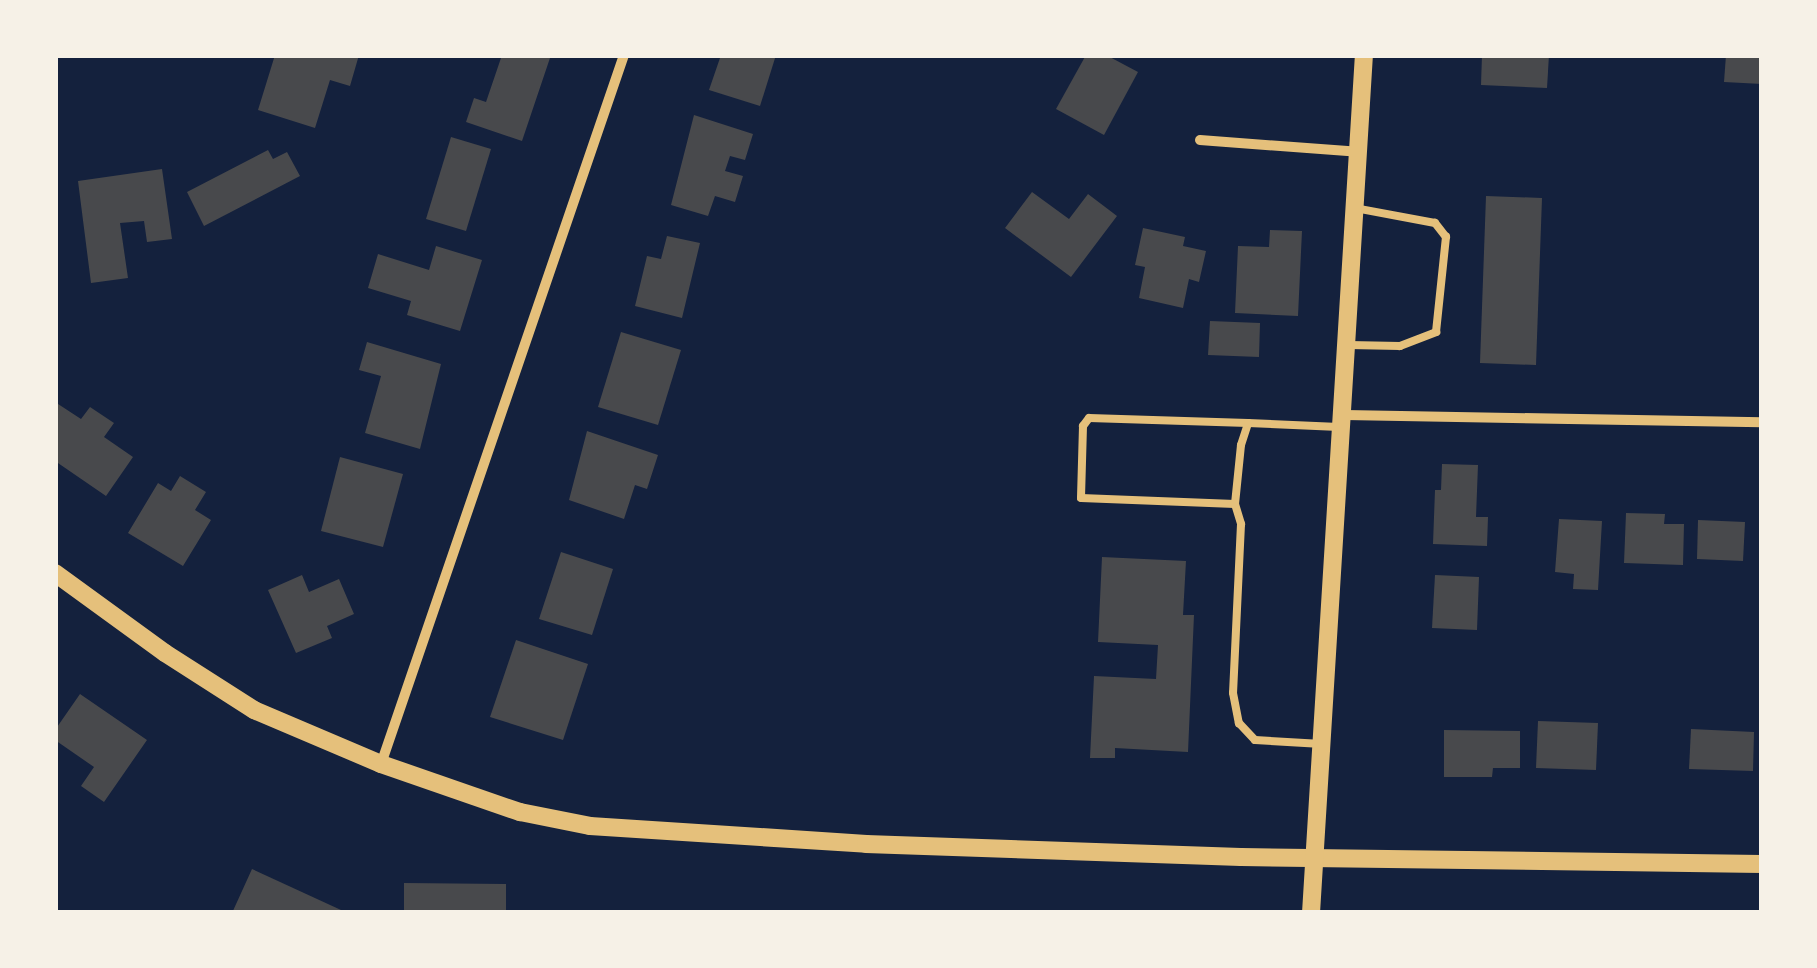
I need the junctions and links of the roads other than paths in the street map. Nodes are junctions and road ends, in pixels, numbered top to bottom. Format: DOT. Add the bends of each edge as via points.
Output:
graph roads {
  1 [pos="624,55"];
  2 [pos="1364,55"];
  3 [pos="1200,140"];
  4 [pos="1358,152"];
  5 [pos="1355,208"];
  6 [pos="1348,345"];
  7 [pos="1344,421"];
  8 [pos="1762,422"];
  9 [pos="1248,423"];
  10 [pos="1235,504"];
  11 [pos="55,573"];
  12 [pos="1322,744"];
  13 [pos="381,764"];
  14 [pos="1315,857"];
  15 [pos="1762,864"];
  16 [pos="1311,913"];
  1 -- 13 [label="street"];
  2 -- 4 [label="street"];
  3 -- 4 [label="street"];
  4 -- 5 [label="street"];
  5 -- 6 [label="street"];
  5 -- 6 [label="lane" via="1436,223 1446,237 1436,332 1400,346"];
  6 -- 7 [label="street"];
  7 -- 8 [label="street"];
  7 -- 9 [label="lane"];
  7 -- 12 [label="street"];
  9 -- 10 [label="lane"];
  9 -- 10 [label="lane" via="1089,418 1083,426 1081,498"];
  10 -- 12 [label="lane" via="1241,524 1233,693 1239,723 1255,740"];
  11 -- 13 [label="street" via="254,710"];
  12 -- 14 [label="street"];
  13 -- 14 [label="street" via="520,812 665,834"];
  14 -- 15 [label="street"];
  14 -- 16 [label="street"];
}
